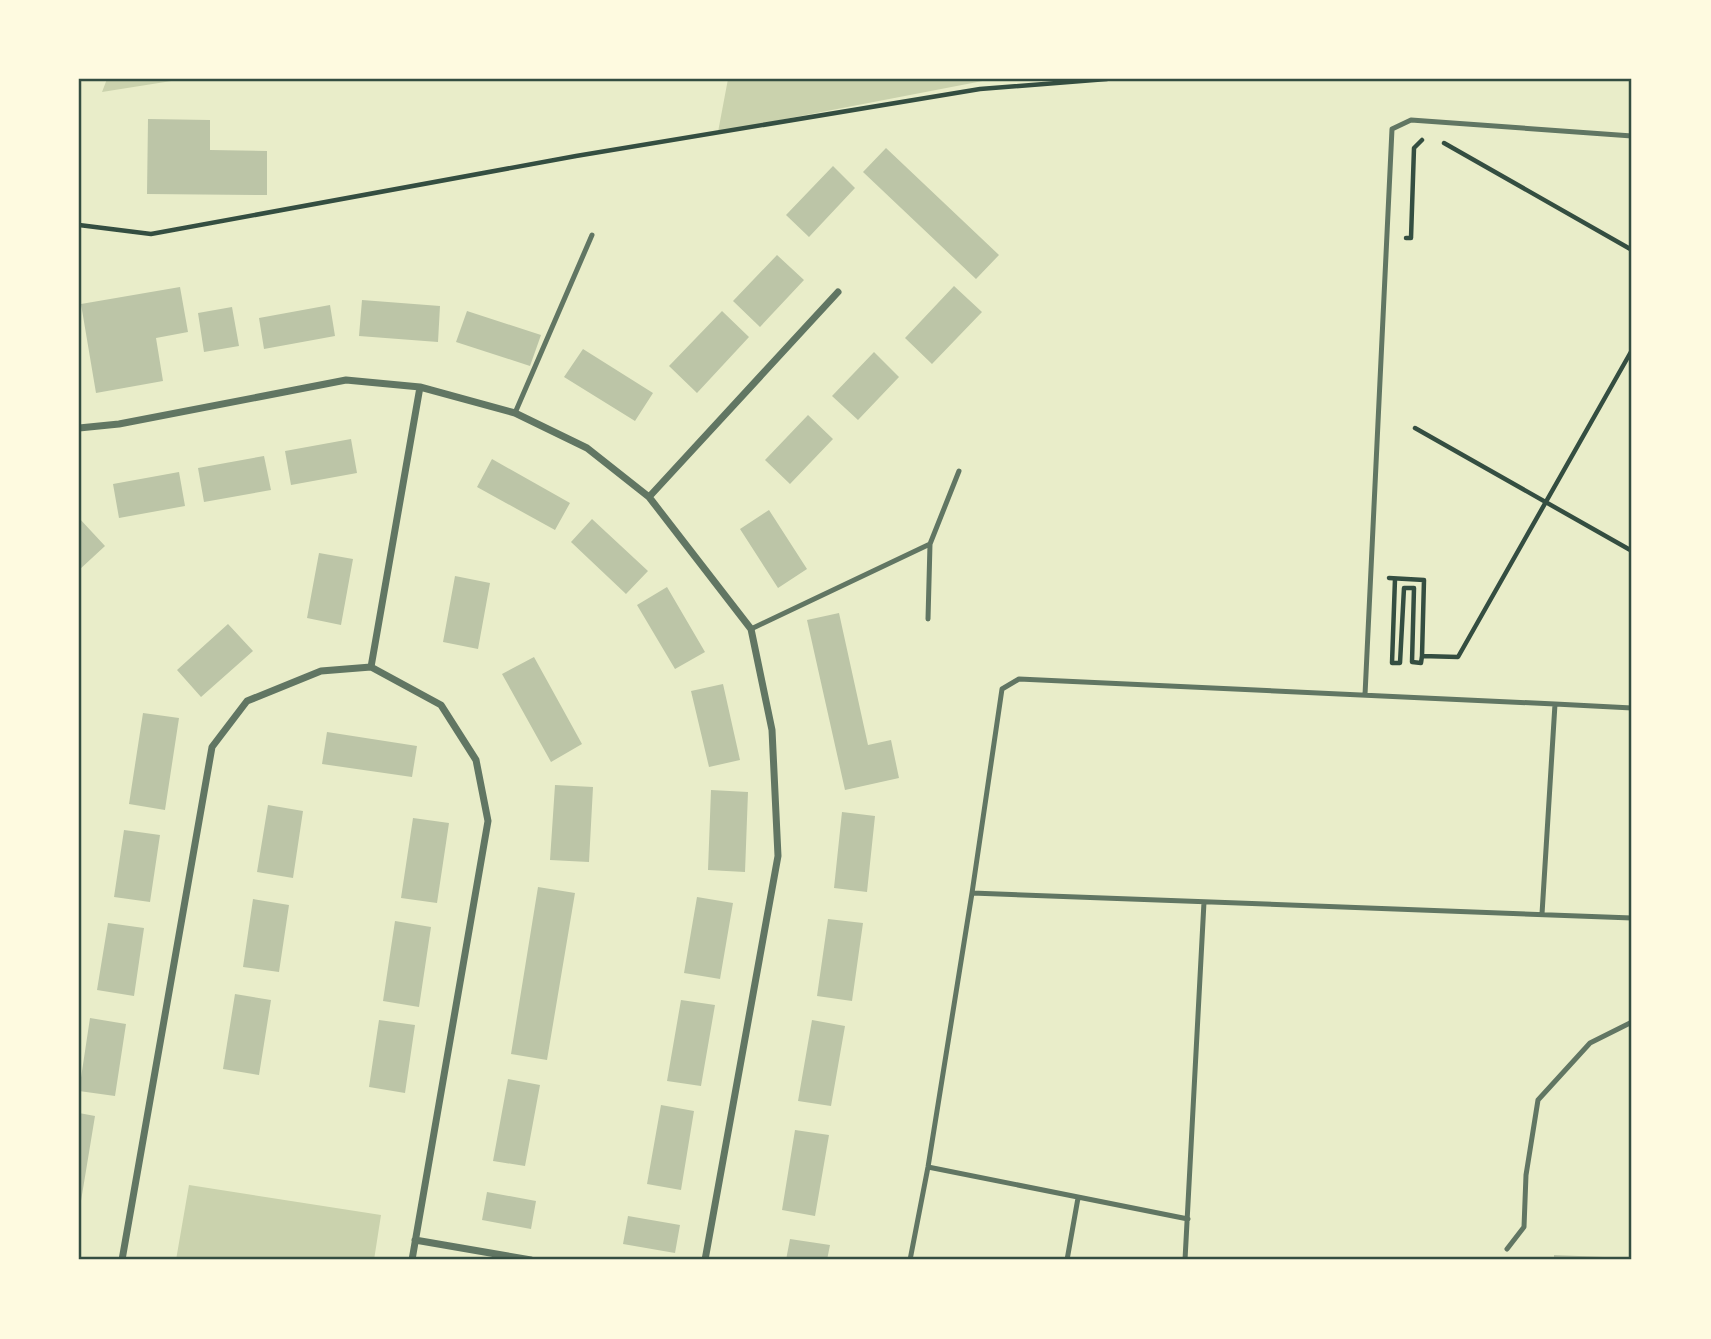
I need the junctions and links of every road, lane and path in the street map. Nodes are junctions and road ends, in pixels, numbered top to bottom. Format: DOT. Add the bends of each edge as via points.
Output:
graph roads {
  1 [pos="1107,79"];
  2 [pos="1632,136"];
  3 [pos="79,225"];
  4 [pos="592,235"];
  5 [pos="1387,238"];
  6 [pos="1632,250"];
  7 [pos="838,292"];
  8 [pos="1632,350"];
  9 [pos="420,387"];
  10 [pos="515,413"];
  11 [pos="79,428"];
  12 [pos="1415,428"];
  13 [pos="959,471"];
  14 [pos="649,498"];
  15 [pos="1546,502"];
  16 [pos="930,544"];
  17 [pos="1632,551"];
  18 [pos="928,619"];
  19 [pos="751,629"];
  20 [pos="1422,656"];
  21 [pos="371,667"];
  22 [pos="1365,695"];
  23 [pos="1555,704"];
  24 [pos="1632,708"];
  25 [pos="972,893"];
  26 [pos="1204,902"];
  27 [pos="1542,914"];
  28 [pos="1632,918"];
  29 [pos="1632,1022"];
  30 [pos="928,1167"];
  31 [pos="1078,1198"];
  32 [pos="1188,1219"];
  33 [pos="415,1240"];
  34 [pos="1507,1249"];
  35 [pos="122,1260"];
  36 [pos="412,1260"];
  37 [pos="531,1260"];
  38 [pos="705,1260"];
  39 [pos="910,1260"];
  40 [pos="1067,1260"];
  41 [pos="1185,1260"];
  1 -- 3 [label="path" via="981,89 576,156 151,234"];
  2 -- 5 [label="lane" via="1410,120 1392,130"];
  4 -- 10 [label="lane"];
  5 -- 6 [label="path" via="1411,238 1414,148 1422,140 1444,143"];
  5 -- 22 [label="lane"];
  7 -- 14 [label="street"];
  8 -- 15 [label="path"];
  9 -- 10 [label="street"];
  9 -- 11 [label="street" via="346,380"];
  9 -- 21 [label="street"];
  10 -- 14 [label="street" via="587,448"];
  12 -- 15 [label="path"];
  13 -- 16 [label="lane"];
  14 -- 19 [label="street"];
  15 -- 17 [label="path"];
  15 -- 20 [label="path" via="1458,657"];
  16 -- 18 [label="lane"];
  16 -- 19 [label="lane"];
  19 -- 38 [label="street" via="772,730 778,856"];
  20 -- 20 [label="path" via="1424,580 1396,579 1392,663 1400,663 1404,588 1414,588 1412,662 1421,663"];
  21 -- 33 [label="street" via="441,705 476,760 488,821"];
  21 -- 35 [label="street" via="321,670 247,701 212,747"];
  22 -- 23 [label="lane"];
  22 -- 25 [label="lane" via="1019,679 1002,689"];
  23 -- 24 [label="lane"];
  23 -- 27 [label="lane"];
  25 -- 26 [label="lane"];
  25 -- 30 [label="lane"];
  26 -- 27 [label="lane"];
  26 -- 32 [label="lane"];
  27 -- 28 [label="lane"];
  29 -- 34 [label="lane" via="1590,1043 1538,1100 1526,1175 1524,1227"];
  30 -- 31 [label="lane"];
  30 -- 39 [label="lane"];
  31 -- 32 [label="lane"];
  31 -- 40 [label="lane"];
  32 -- 41 [label="lane"];
  33 -- 36 [label="street"];
  33 -- 37 [label="street"];
}
